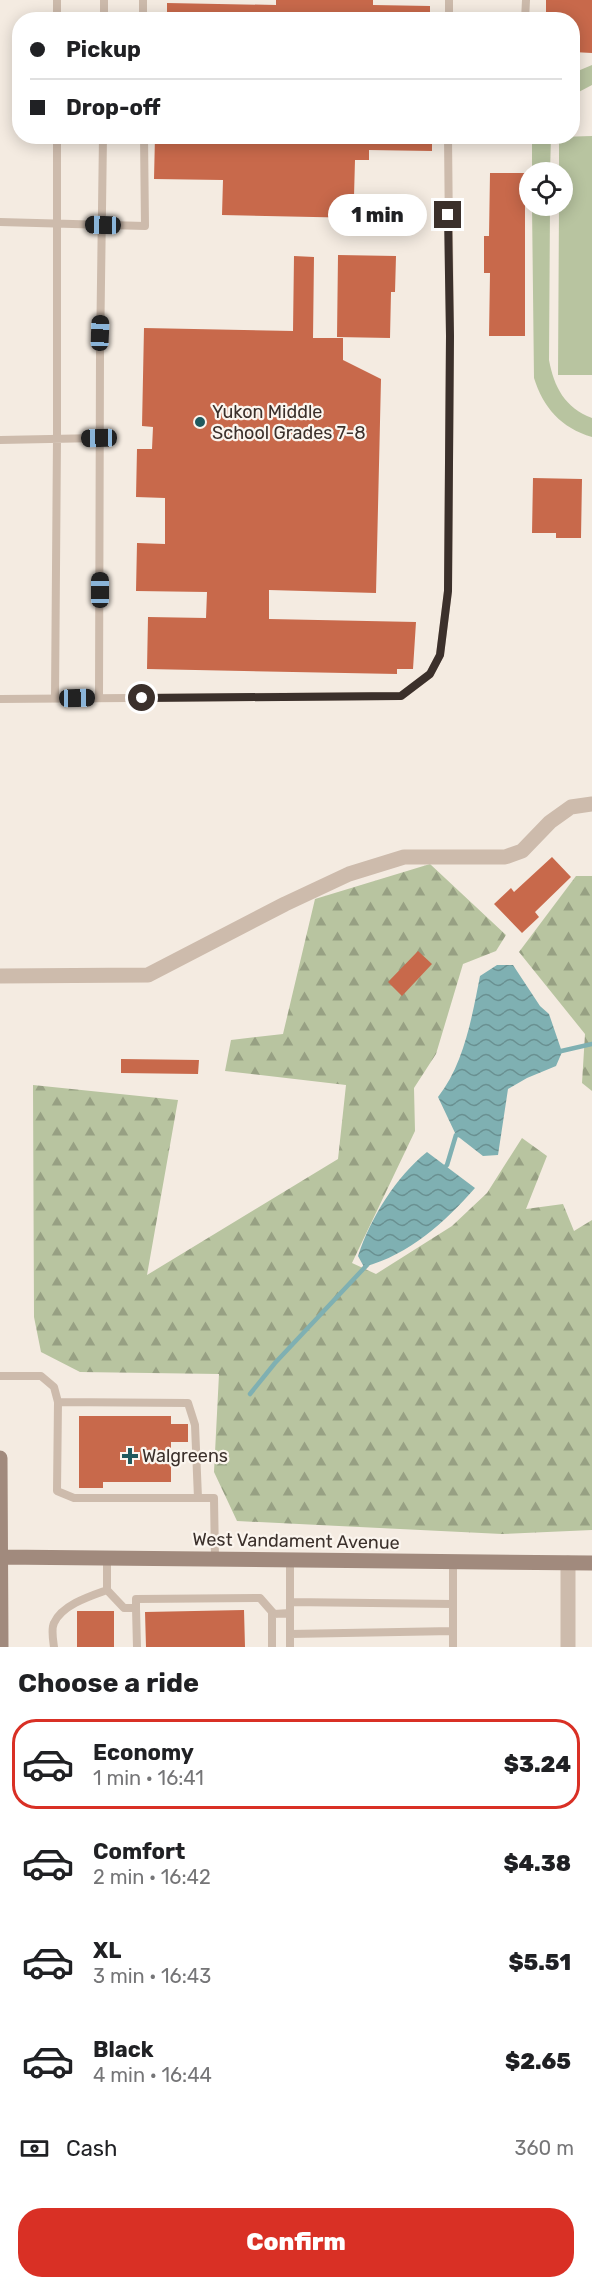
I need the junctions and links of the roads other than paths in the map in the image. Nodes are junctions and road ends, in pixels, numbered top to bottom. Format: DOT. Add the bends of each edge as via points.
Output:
graph roads {
  1 [pos="57,144"];
  2 [pos="103,144"];
  3 [pos="144,144"];
  4 [pos="448,144"];
  5 [pos="0,222"];
  6 [pos="56,224"];
  7 [pos="103,225"];
  8 [pos="99,438"];
  9 [pos="57,439"];
  10 [pos="0,440"];
  11 [pos="55,698"];
  12 [pos="99,698"];
  13 [pos="0,699"];
  14 [pos="592,804"];
  15 [pos="0,976"];
  16 [pos="0,1376"];
  17 [pos="58,1402"];
  18 [pos="0,1458"];
  19 [pos="198,1498"];
  20 [pos="0,1557"];
  21 [pos="107,1558"];
  22 [pos="215,1559"];
  23 [pos="290,1560"];
  24 [pos="453,1562"];
  25 [pos="568,1563"];
  26 [pos="592,1563"];
  27 [pos="107,1590"];
  28 [pos="290,1602"];
  29 [pos="453,1604"];
  30 [pos="136,1608"];
  31 [pos="272,1613"];
  32 [pos="290,1613"];
  33 [pos="453,1631"];
  34 [pos="290,1634"];
  35 [pos="1,1647"];
  36 [pos="54,1647"];
  37 [pos="137,1647"];
  38 [pos="272,1647"];
  39 [pos="290,1647"];
  40 [pos="453,1647"];
  41 [pos="568,1647"];
  1 -- 6 [label="lane"];
  2 -- 7 [label="lane"];
  3 -- 7 [label="lane" via="145,226"];
  4 -- 12 [label="lane" via="448,591 440,655 430,674 401,696"];
  5 -- 6 [label="lane"];
  6 -- 7 [label="lane"];
  6 -- 9 [label="lane"];
  7 -- 8 [label="lane"];
  8 -- 9 [label="lane"];
  8 -- 12 [label="lane"];
  9 -- 10 [label="lane"];
  9 -- 11 [label="lane"];
  11 -- 12 [label="lane"];
  11 -- 13 [label="lane"];
  14 -- 15 [label="street" via="571,807 522,851 506,857 404,856 349,874 148,975"];
  16 -- 17 [label="lane" via="41,1376 54,1387"];
  17 -- 19 [label="lane" via="188,1403 195,1425"];
  17 -- 19 [label="lane" via="57,1491 74,1498"];
  18 -- 20 [label="street"];
  19 -- 22 [label="lane" via="214,1498"];
  20 -- 21 [label="street, West Vandament Avenue"];
  20 -- 35 [label="street"];
  21 -- 22 [label="street, West Vandament Avenue"];
  21 -- 27 [label="lane"];
  22 -- 23 [label="street, West Vandament Avenue"];
  23 -- 24 [label="street, West Vandament Avenue"];
  23 -- 28 [label="lane"];
  24 -- 25 [label="street, West Vandament Avenue"];
  24 -- 29 [label="lane"];
  25 -- 26 [label="street, West Vandament Avenue"];
  25 -- 41 [label="street"];
  27 -- 30 [label="lane" via="124,1608"];
  27 -- 36 [label="lane" via="61,1613 53,1625"];
  28 -- 29 [label="lane"];
  28 -- 32 [label="lane"];
  29 -- 33 [label="lane"];
  30 -- 31 [label="lane" via="136,1599 260,1598"];
  30 -- 37 [label="lane"];
  31 -- 32 [label="lane"];
  31 -- 38 [label="lane"];
  32 -- 34 [label="lane"];
  33 -- 34 [label="lane"];
  33 -- 40 [label="lane"];
  34 -- 39 [label="lane"];
}
